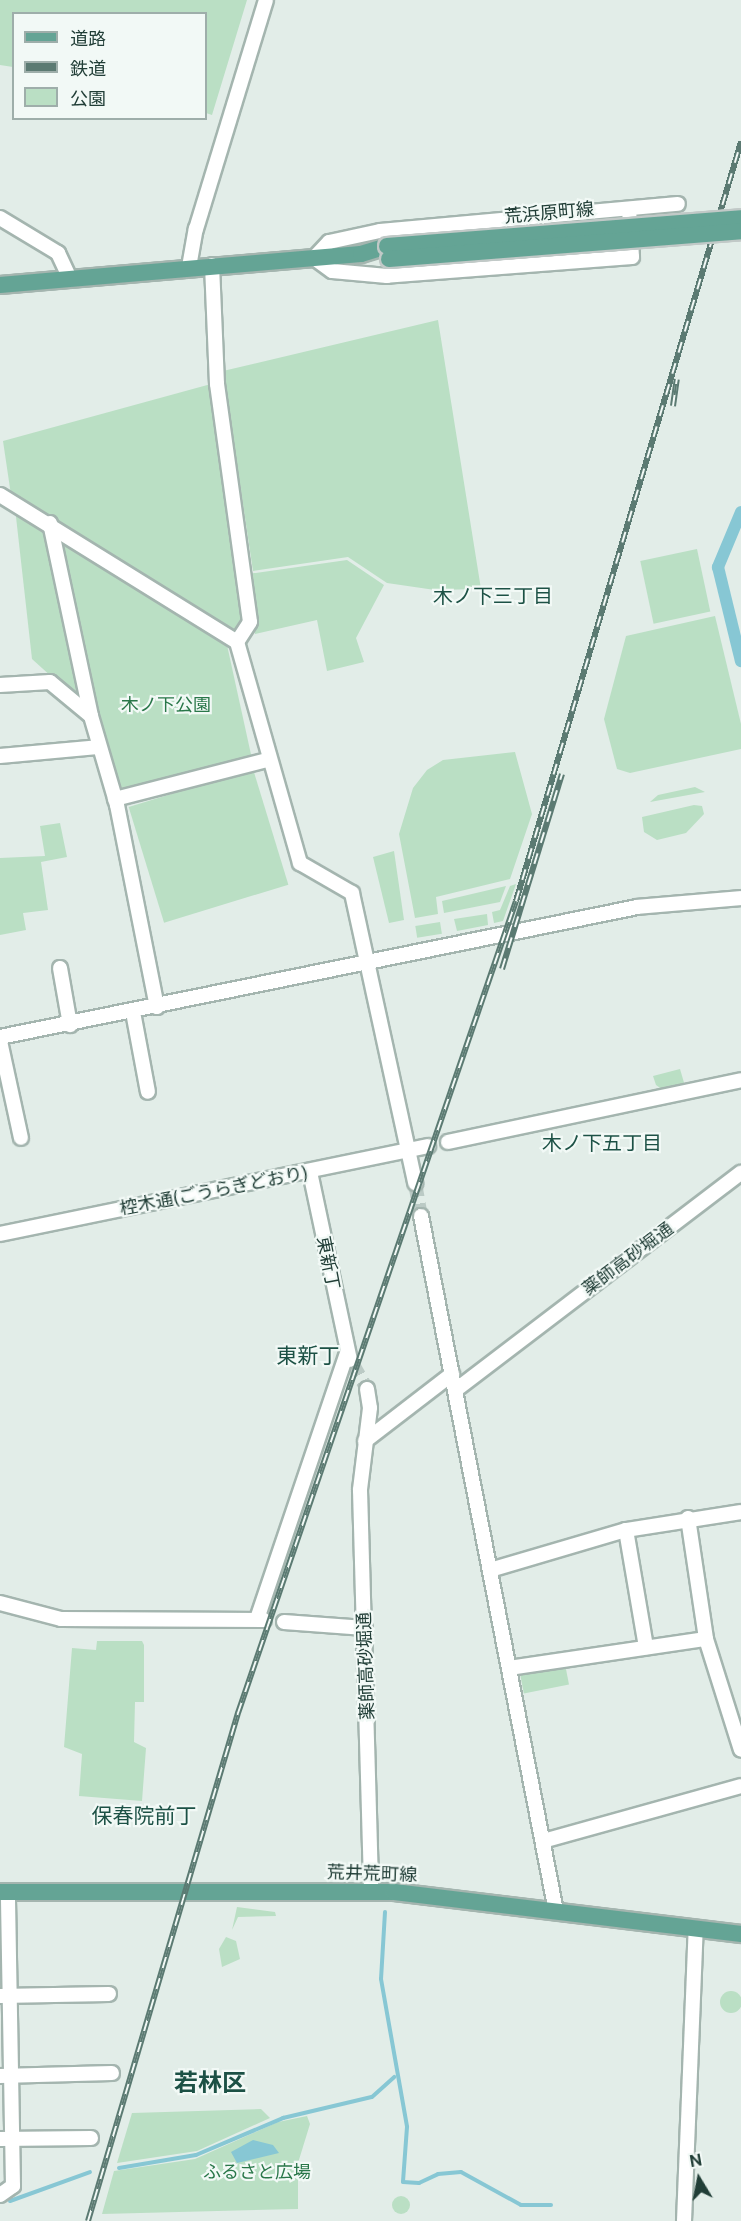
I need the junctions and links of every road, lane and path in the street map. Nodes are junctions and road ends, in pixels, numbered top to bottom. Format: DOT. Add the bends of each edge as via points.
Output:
graph roads {
  1 [pos="266,0"];
  2 [pos="678,204"];
  3 [pos="629,209"];
  4 [pos="0,218"];
  5 [pos="741,218"];
  6 [pos="741,231"];
  7 [pos="388,252"];
  8 [pos="314,258"];
  9 [pos="212,265"];
  10 [pos="189,267"];
  11 [pos="70,279"];
  12 [pos="0,285"];
  13 [pos="0,495"];
  14 [pos="50,523"];
  15 [pos="237,642"];
  16 [pos="0,685"];
  17 [pos="91,716"];
  18 [pos="98,747"];
  19 [pos="0,756"];
  20 [pos="267,760"];
  21 [pos="115,799"];
  22 [pos="741,898"];
  23 [pos="369,964"];
  24 [pos="60,968"];
  25 [pos="157,1007"];
  26 [pos="133,1012"];
  27 [pos="70,1025"];
  28 [pos="0,1039"];
  29 [pos="741,1080"];
  30 [pos="148,1092"];
  31 [pos="21,1138"];
  32 [pos="448,1142"];
  33 [pos="428,1146"];
  34 [pos="408,1150"];
  35 [pos="310,1172"];
  36 [pos="741,1173"];
  37 [pos="415,1183"];
  38 [pos="421,1216"];
  39 [pos="0,1234"];
  40 [pos="452,1374"];
  41 [pos="367,1389"];
  42 [pos="457,1389"];
  43 [pos="365,1441"];
  44 [pos="741,1512"];
  45 [pos="688,1518"];
  46 [pos="626,1530"];
  47 [pos="490,1570"];
  48 [pos="0,1603"];
  49 [pos="284,1622"];
  50 [pos="365,1628"];
  51 [pos="706,1639"];
  52 [pos="646,1647"];
  53 [pos="509,1668"];
  54 [pos="741,1750"];
  55 [pos="741,1786"];
  56 [pos="543,1841"];
  57 [pos="4,1892"];
  58 [pos="371,1892"];
  59 [pos="556,1911"];
  60 [pos="696,1928"];
  61 [pos="741,1934"];
  62 [pos="109,1994"];
  63 [pos="5,1996"];
  64 [pos="112,2073"];
  65 [pos="5,2076"];
  66 [pos="91,2138"];
  67 [pos="6,2139"];
  68 [pos="0,2195"];
  69 [pos="684,2221"];
  1 -- 10 [label="street" via="196,229"];
  2 -- 3 [label="street"];
  3 -- 8 [label="street" via="380,231 329,242"];
  3 -- 8 [label="street" via="635,258 387,276 332,271"];
  4 -- 11 [label="street" via="58,253"];
  5 -- 7 [label="main road, 荒浜原町線, bridge"];
  6 -- 7 [label="main road, 荒浜原町線, bridge"];
  7 -- 8 [label="main road, 荒浜原町線"];
  8 -- 9 [label="main road, 荒浜原町線"];
  9 -- 10 [label="main road, 荒浜原町線"];
  9 -- 15 [label="street" via="218,384 250,622"];
  10 -- 11 [label="main road, 荒浜原町線"];
  11 -- 12 [label="main road, 荒浜原町線"];
  13 -- 14 [label="street"];
  14 -- 15 [label="street"];
  14 -- 17 [label="street"];
  15 -- 20 [label="street"];
  16 -- 17 [label="street" via="50,682"];
  17 -- 18 [label="street"];
  18 -- 19 [label="street"];
  18 -- 21 [label="street"];
  20 -- 21 [label="street"];
  20 -- 23 [label="street" via="302,867 349,889"];
  21 -- 25 [label="street"];
  22 -- 23 [label="street" via="637,907"];
  23 -- 25 [label="street"];
  23 -- 34 [label="street"];
  24 -- 27 [label="street"];
  25 -- 26 [label="street"];
  26 -- 27 [label="street"];
  26 -- 30 [label="street"];
  27 -- 28 [label="street"];
  28 -- 31 [label="street"];
  29 -- 32 [label="street"];
  33 -- 34 [label="street, 椌木通(ごうらぎどおり)"];
  34 -- 35 [label="street, 椌木通(ごうらぎどおり)"];
  34 -- 37 [label="street"];
  35 -- 39 [label="street, 椌木通(ごうらぎどおり)"];
  35 -- 48 [label="street, 東新丁" via="350,1358 261,1619 61,1619"];
  36 -- 42 [label="street, 薬師高砂堀通"];
  38 -- 40 [label="street"];
  40 -- 42 [label="street"];
  40 -- 43 [label="street"];
  41 -- 43 [label="street, 薬師高砂堀通"];
  42 -- 47 [label="street"];
  43 -- 50 [label="street, 薬師高砂堀通" via="360,1490"];
  44 -- 45 [label="street"];
  45 -- 46 [label="street"];
  45 -- 51 [label="street"];
  46 -- 47 [label="street"];
  46 -- 52 [label="street"];
  47 -- 53 [label="street"];
  49 -- 50 [label="street"];
  50 -- 58 [label="street, 薬師高砂堀通"];
  51 -- 52 [label="street"];
  51 -- 54 [label="street"];
  52 -- 53 [label="street"];
  53 -- 56 [label="street"];
  55 -- 56 [label="street"];
  56 -- 59 [label="street"];
  57 -- 58 [label="main road, 荒井荒町線"];
  57 -- 63 [label="street"];
  58 -- 59 [label="main road, 荒井荒町線"];
  59 -- 60 [label="main road, 荒井荒町線"];
  60 -- 61 [label="main road, 荒井荒町線"];
  60 -- 69 [label="street"];
  62 -- 63 [label="street"];
  63 -- 65 [label="street"];
  64 -- 65 [label="street"];
  65 -- 67 [label="street"];
  66 -- 67 [label="street"];
  67 -- 68 [label="street" via="13,2186"];
}
